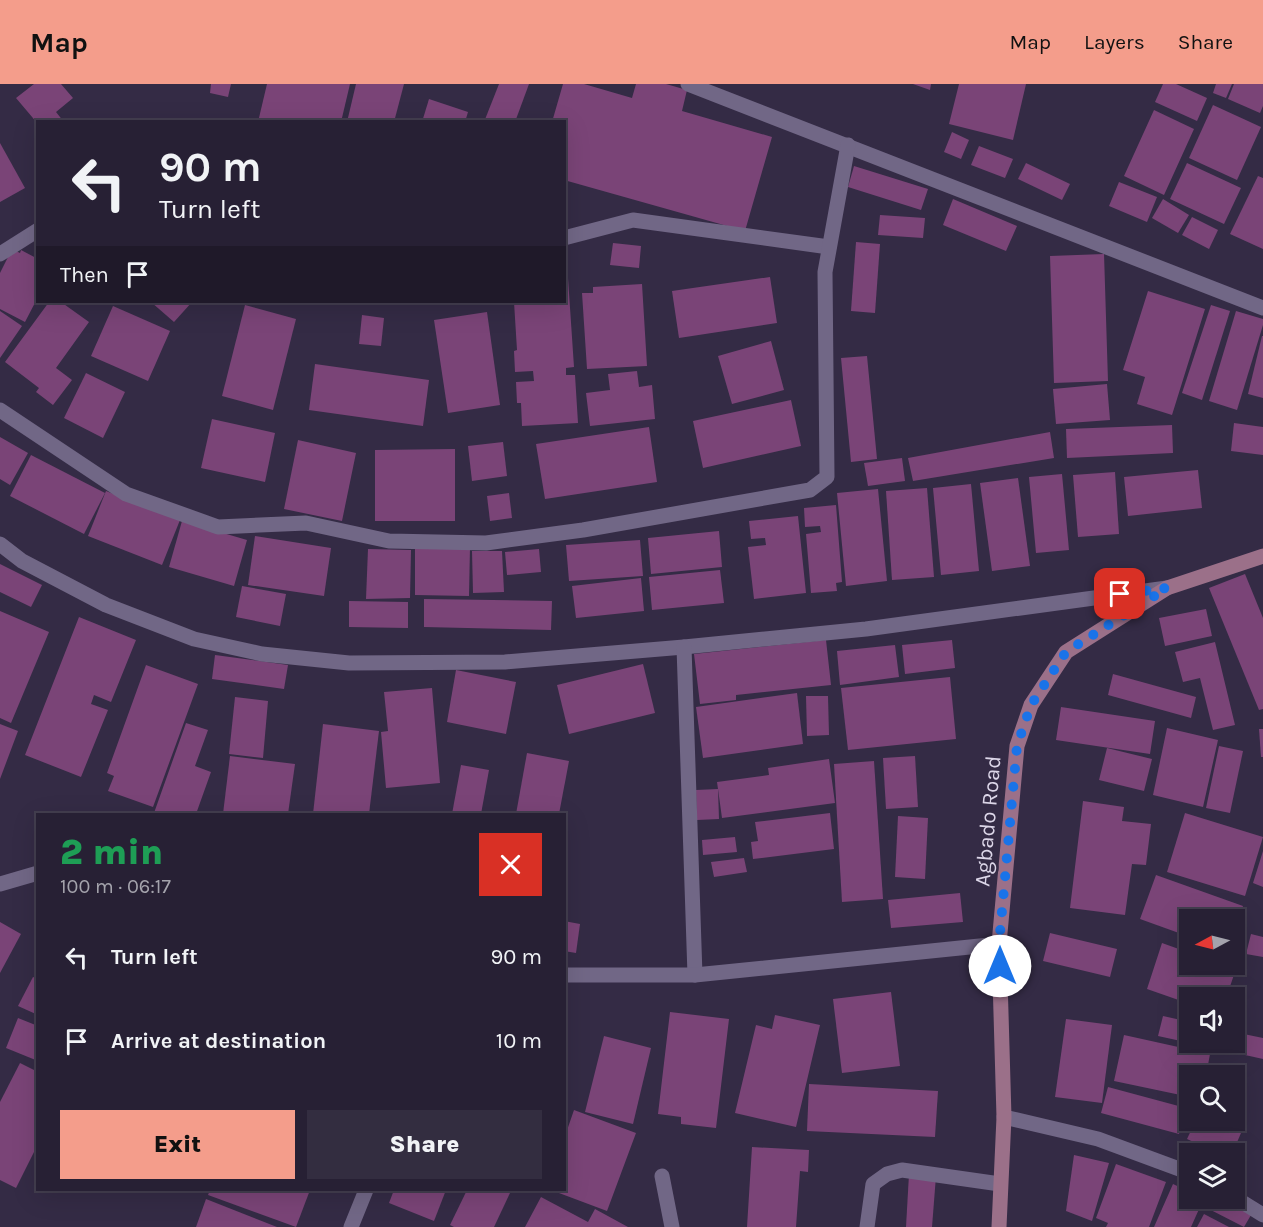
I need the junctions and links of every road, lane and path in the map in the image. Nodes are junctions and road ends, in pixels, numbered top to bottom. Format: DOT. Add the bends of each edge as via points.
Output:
graph roads {
  1 [pos="688,84"];
  2 [pos="848,145"];
  3 [pos="36,231"];
  4 [pos="566,237"];
  5 [pos="829,247"];
  6 [pos="0,254"];
  7 [pos="1263,308"];
  8 [pos="0,410"];
  9 [pos="0,544"];
  10 [pos="1263,555"];
  11 [pos="1167,588"];
  12 [pos="684,647"];
  13 [pos="36,874"];
  14 [pos="0,884"];
  15 [pos="999,944"];
  16 [pos="566,975"];
  17 [pos="695,975"];
  18 [pos="1004,1117"];
  19 [pos="1179,1169"];
  20 [pos="662,1176"];
  21 [pos="1000,1184"];
  22 [pos="366,1191"];
  23 [pos="1245,1204"];
  24 [pos="1263,1215"];
  25 [pos="351,1227"];
  26 [pos="672,1227"];
  27 [pos="867,1227"];
  28 [pos="999,1227"];
  1 -- 2 [label="street"];
  2 -- 5 [label="street"];
  2 -- 7 [label="street"];
  3 -- 6 [label="street"];
  4 -- 5 [label="street" via="633,220"];
  5 -- 8 [label="street" via="825,272 827,477 810,490 486,543 389,541 306,523 219,527 126,494"];
  9 -- 12 [label="street" via="22,561 106,604 194,639 262,654 349,663 505,662"];
  10 -- 11 [label="main road, Agbado Road"];
  11 -- 12 [label="street" via="866,629"];
  11 -- 15 [label="main road, Agbado Road" via="1066,652 1031,705 1017,746"];
  12 -- 17 [label="street"];
  13 -- 14 [label="street"];
  15 -- 17 [label="street"];
  15 -- 18 [label="main road, Agbado Road"];
  16 -- 17 [label="street"];
  18 -- 19 [label="street" via="1098,1139"];
  18 -- 21 [label="main road, Agbado Road"];
  20 -- 26 [label="street"];
  21 -- 27 [label="street" via="902,1170 887,1174 873,1184"];
  21 -- 28 [label="main road, Agbado Road"];
  22 -- 25 [label="street"];
  23 -- 24 [label="street"];
}
